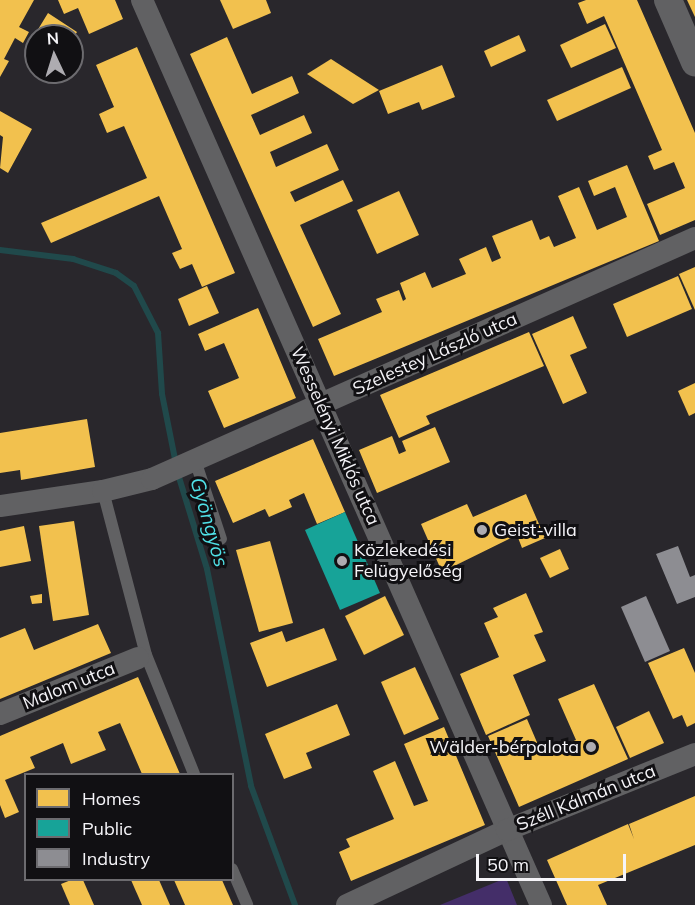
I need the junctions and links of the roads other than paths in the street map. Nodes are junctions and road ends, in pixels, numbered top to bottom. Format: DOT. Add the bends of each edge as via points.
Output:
graph roads {
  1 [pos="142,0"];
  2 [pos="668,0"];
  3 [pos="695,62"];
  4 [pos="695,238"];
  5 [pos="322,404"];
  6 [pos="183,465"];
  7 [pos="103,491"];
  8 [pos="0,506"];
  9 [pos="221,539"];
  10 [pos="138,658"];
  11 [pos="0,714"];
  12 [pos="695,754"];
  13 [pos="194,773"];
  14 [pos="507,830"];
  15 [pos="234,874"];
  16 [pos="247,905"];
  17 [pos="347,905"];
  18 [pos="541,905"];
  1 -- 5 [label="street, Wesselényi Miklós utca"];
  2 -- 3 [label="street"];
  4 -- 5 [label="street, Szelestey László utca"];
  5 -- 6 [label="street, Szelestey László utca"];
  5 -- 14 [label="street, Wesselényi Miklós utca"];
  6 -- 7 [label="street, Szelestey László utca"];
  6 -- 9 [label="lane"];
  7 -- 8 [label="street, Szelestey László utca"];
  7 -- 13 [label="lane" via="146,655"];
  10 -- 11 [label="street, Malom utca"];
  12 -- 14 [label="street, Széll Kálmán utca"];
  14 -- 17 [label="street, Széll Kálmán utca"];
  14 -- 18 [label="street, Wesselényi Miklós utca"];
  15 -- 16 [label="lane"];
}
